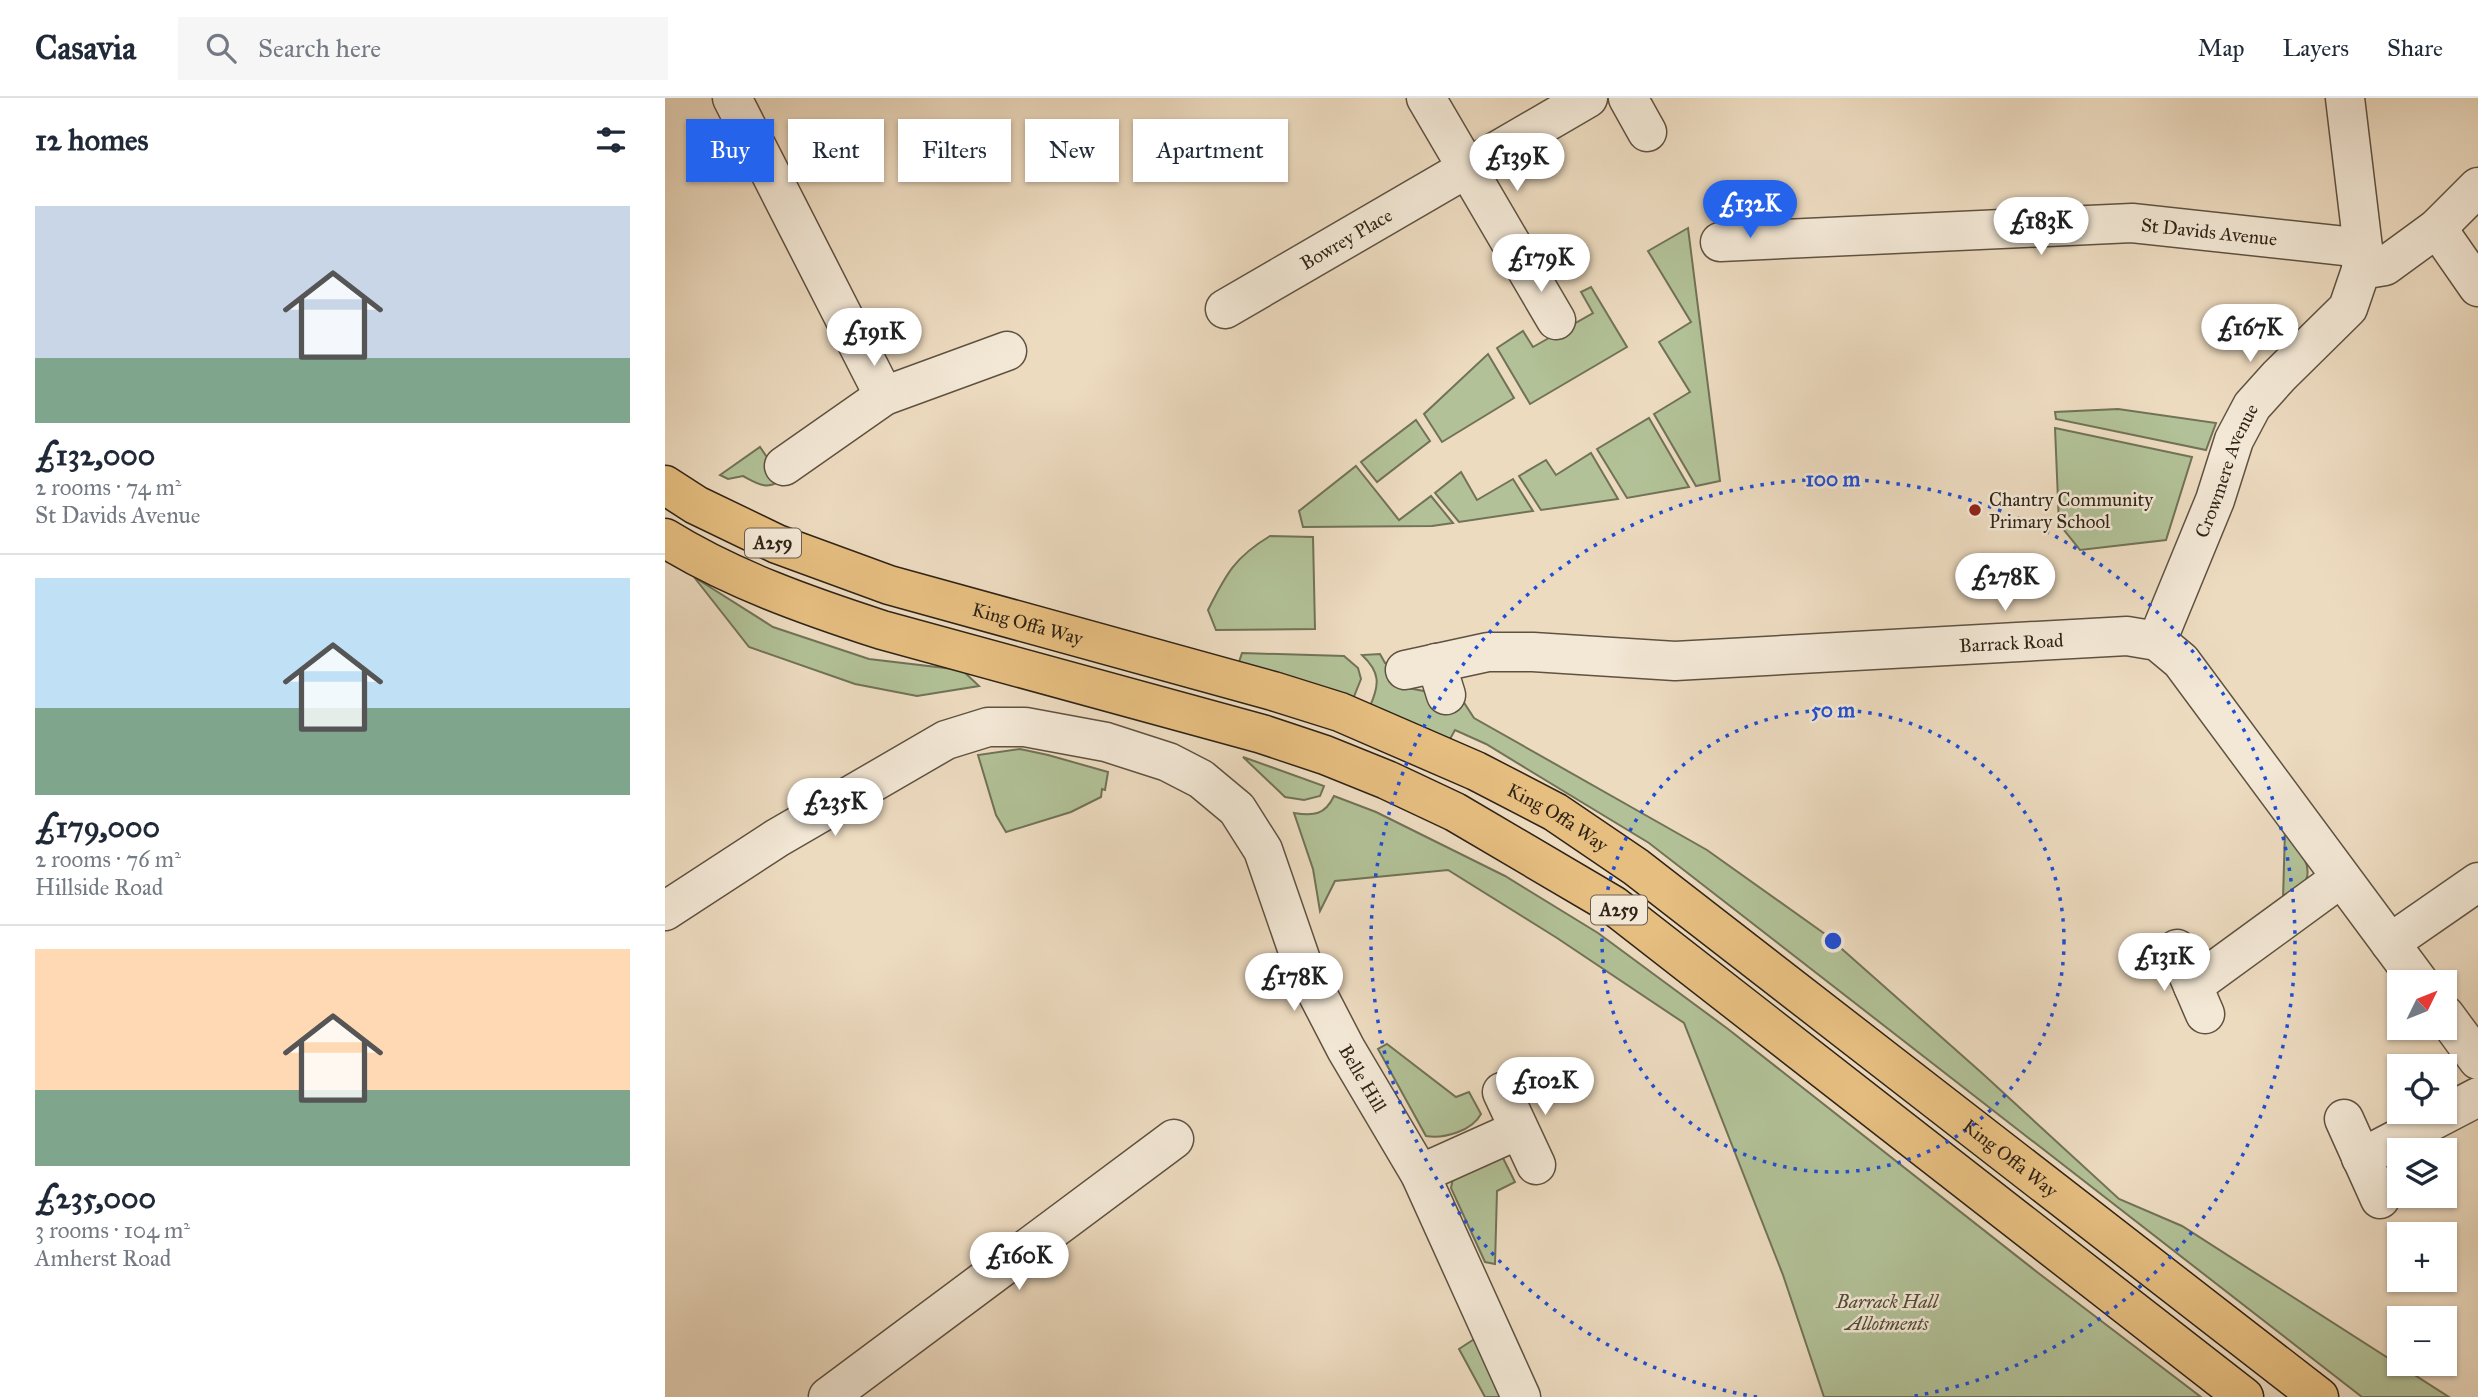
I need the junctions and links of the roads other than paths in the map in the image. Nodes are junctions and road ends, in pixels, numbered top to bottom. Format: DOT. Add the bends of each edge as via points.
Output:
graph roads {
  1 [pos="732,98"];
  2 [pos="1426,98"];
  3 [pos="1588,98"];
  4 [pos="1628,98"];
  5 [pos="2346,98"];
  6 [pos="1647,132"];
  7 [pos="1468,169"];
  8 [pos="2478,187"];
  9 [pos="2437,228"];
  10 [pos="1720,242"];
  11 [pos="2362,259"];
  12 [pos="2478,287"];
  13 [pos="1225,309"];
  14 [pos="1556,320"];
  15 [pos="1007,351"];
  16 [pos="884,396"];
  17 [pos="784,466"];
  18 [pos="665,485"];
  19 [pos="665,538"];
  20 [pos="2157,642"];
  21 [pos="1429,676"];
  22 [pos="2341,878"];
  23 [pos="2478,882"];
  24 [pos="665,911"];
  25 [pos="2390,943"];
  26 [pos="2177,949"];
  27 [pos="2410,970"];
  28 [pos="2457,1032"];
  29 [pos="2478,1060"];
  30 [pos="1502,1092"];
  31 [pos="2478,1097"];
  32 [pos="2344,1119"];
  33 [pos="1518,1130"];
  34 [pos="1174,1139"];
  35 [pos="2361,1158"];
  36 [pos="1536,1165"];
  37 [pos="1420,1174"];
  38 [pos="2380,1199"];
  39 [pos="828,1397"];
  40 [pos="1521,1397"];
  41 [pos="2244,1397"];
  42 [pos="2319,1397"];
  1 -- 16 [label="street"];
  2 -- 7 [label="street"];
  3 -- 7 [label="street, Bowrey Place"];
  4 -- 6 [label="street"];
  5 -- 11 [label="street"];
  7 -- 13 [label="street, Bowrey Place"];
  7 -- 14 [label="street"];
  8 -- 9 [label="street"];
  9 -- 11 [label="street" via="2385,266"];
  9 -- 12 [label="street"];
  10 -- 11 [label="street, St Davids Avenue" via="2132,223"];
  11 -- 20 [label="street, Crowmere Avenue" via="2349,308 2252,406 2234,440 2201,537"];
  15 -- 16 [label="street"];
  16 -- 17 [label="street"];
  18 -- 42 [label="highway, King Offa Way / A259" via="777,544 889,585 1340,712 1476,771 1555,812 1647,875"];
  19 -- 41 [label="highway, A259" via="774,591 842,617 1262,734 1325,755 1455,811 1613,905"];
  20 -- 21 [label="street, Barrack Road" via="2127,636 1675,661 1488,652"];
  20 -- 22 [label="street" via="2181,661"];
  22 -- 25 [label="street"];
  22 -- 26 [label="street" via="2199,1000"];
  23 -- 25 [label="street"];
  24 -- 37 [label="street, Belle Hill" via="777,838 946,740 988,727 1025,727 1106,742 1168,762 1201,779 1237,809 1263,850 1303,966"];
  25 -- 27 [label="street"];
  28 -- 29 [label="street"];
  30 -- 33 [label="street"];
  31 -- 35 [label="street"];
  32 -- 35 [label="street"];
  33 -- 36 [label="street"];
  33 -- 37 [label="street"];
  34 -- 39 [label="street"];
  35 -- 38 [label="street"];
  37 -- 40 [label="street, Belle Hill"];
}
